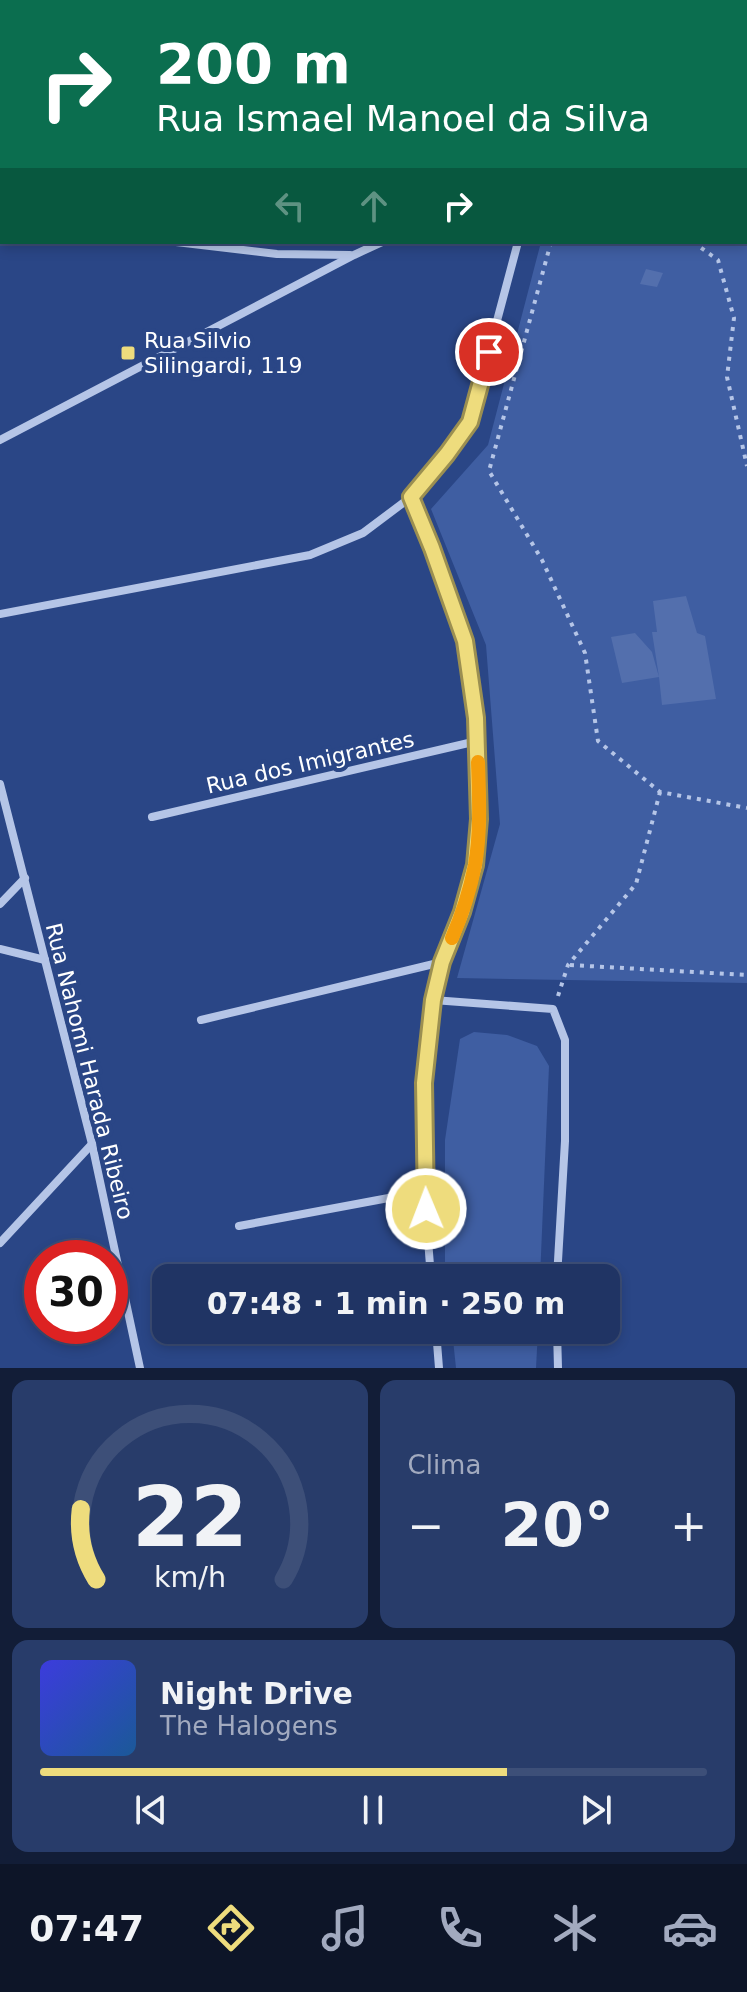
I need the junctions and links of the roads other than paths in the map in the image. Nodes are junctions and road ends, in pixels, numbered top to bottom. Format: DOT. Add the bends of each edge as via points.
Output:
graph roads {
  1 [pos="193,244"];
  2 [pos="378,244"];
  3 [pos="517,244"];
  4 [pos="354,255"];
  5 [pos="0,440"];
  6 [pos="411,497"];
  7 [pos="2,615"];
  8 [pos="477,741"];
  9 [pos="0,784"];
  10 [pos="152,817"];
  11 [pos="25,878"];
  12 [pos="0,904"];
  13 [pos="0,949"];
  14 [pos="45,960"];
  15 [pos="442,962"];
  16 [pos="433,1000"];
  17 [pos="201,1020"];
  18 [pos="92,1144"];
  19 [pos="426,1191"];
  20 [pos="239,1226"];
  21 [pos="0,1243"];
  22 [pos="430,1264"];
  23 [pos="558,1264"];
  24 [pos="437,1344"];
  25 [pos="557,1344"];
  26 [pos="140,1368"];
  27 [pos="439,1368"];
  28 [pos="558,1368"];
  1 -- 4 [label="street" via="277,254"];
  2 -- 4 [label="street"];
  3 -- 6 [label="street" via="470,422"];
  4 -- 5 [label="street"];
  6 -- 7 [label="street" via="363,533 310,555"];
  6 -- 8 [label="street" via="465,641"];
  8 -- 10 [label="street, Rua dos Imigrantes"];
  8 -- 15 [label="street" via="475,865"];
  9 -- 11 [label="street, Rua Nahomi Harada Ribeiro"];
  11 -- 12 [label="street"];
  11 -- 14 [label="street, Rua Nahomi Harada Ribeiro"];
  13 -- 14 [label="street"];
  14 -- 18 [label="street, Rua Nahomi Harada Ribeiro"];
  15 -- 16 [label="street"];
  15 -- 17 [label="street"];
  16 -- 19 [label="street" via="424,1083"];
  16 -- 23 [label="street" via="553,1009 565,1040"];
  18 -- 21 [label="street"];
  18 -- 26 [label="street, Rua Nahomi Harada Ribeiro"];
  19 -- 20 [label="street"];
  19 -- 22 [label="street"];
  24 -- 27 [label="street"];
  25 -- 28 [label="street"];
}
